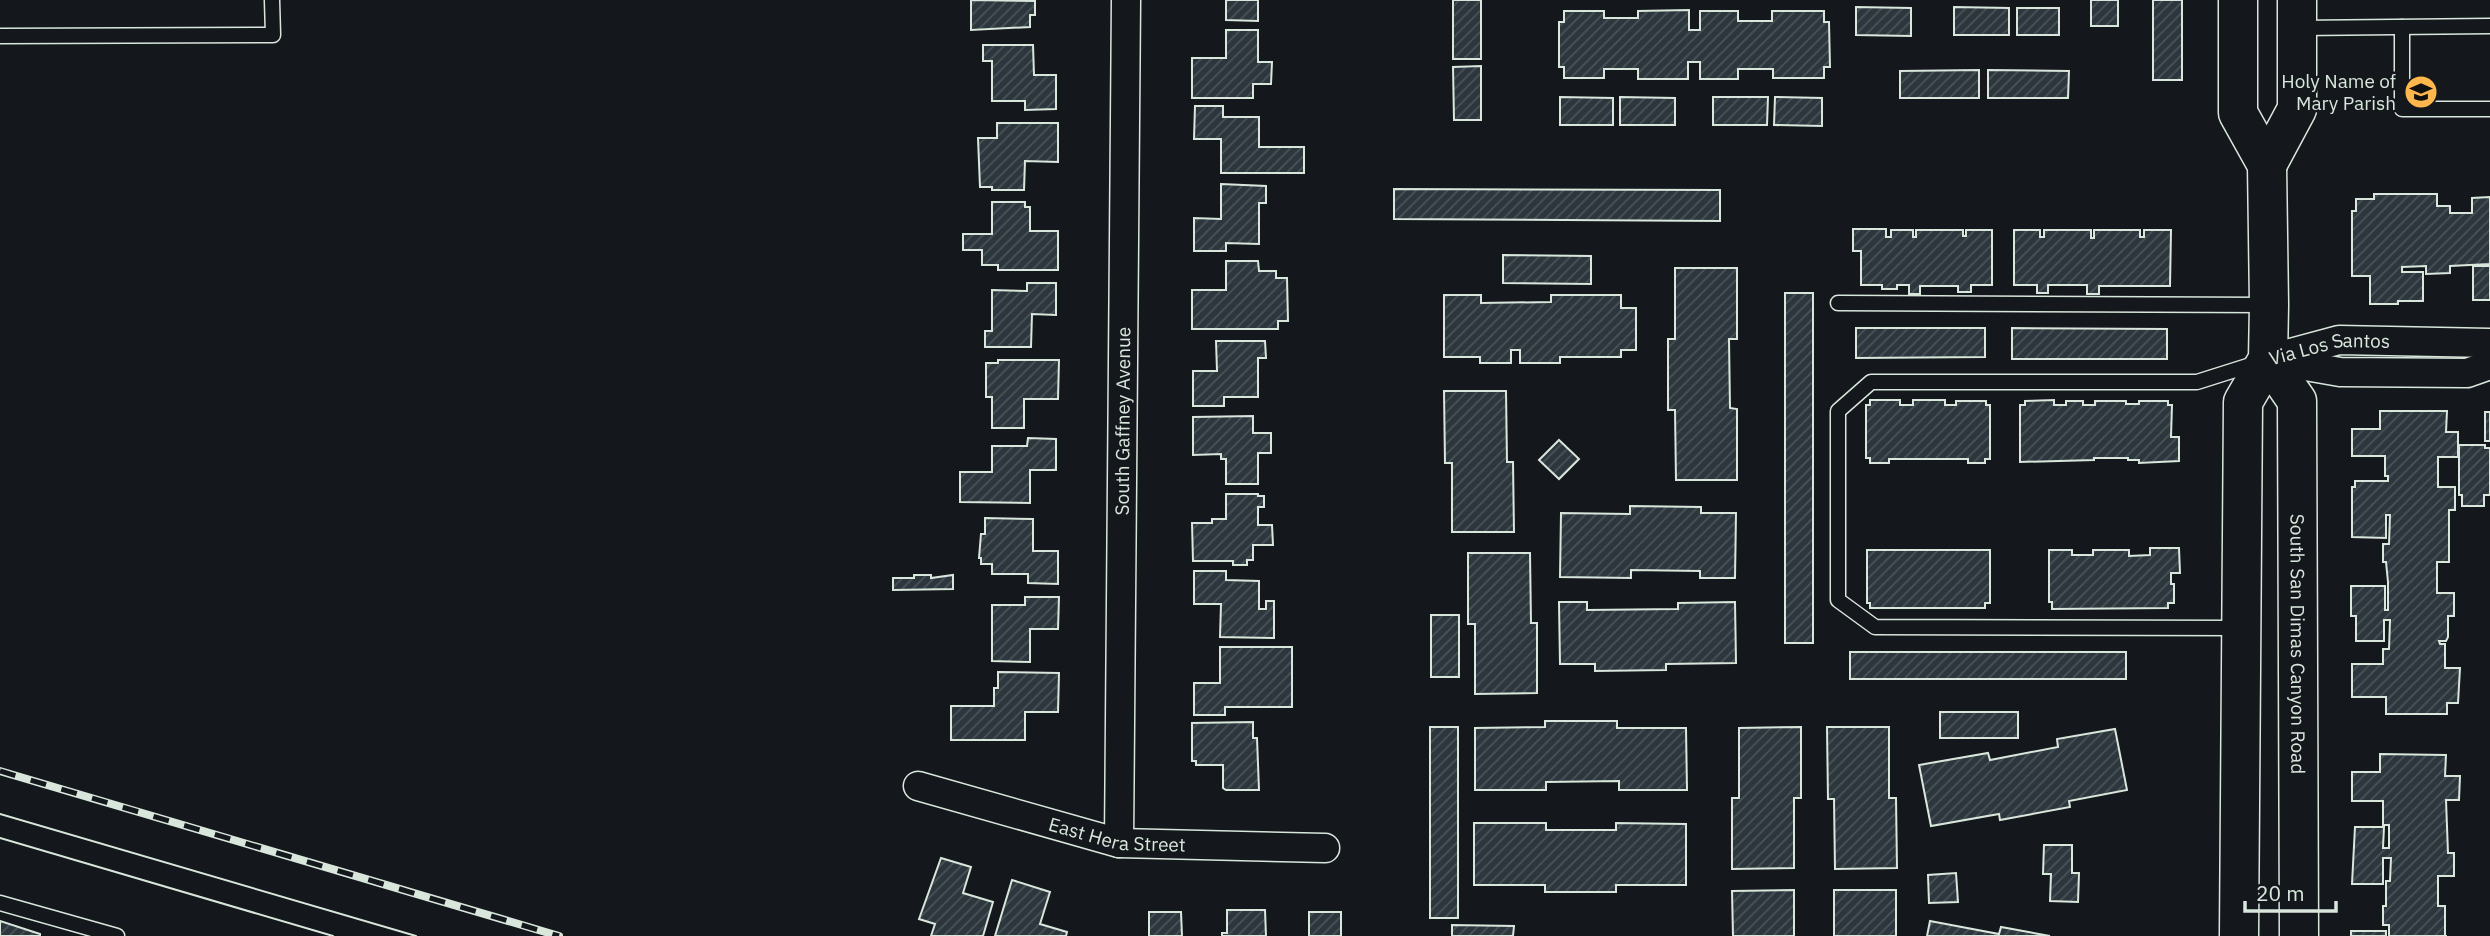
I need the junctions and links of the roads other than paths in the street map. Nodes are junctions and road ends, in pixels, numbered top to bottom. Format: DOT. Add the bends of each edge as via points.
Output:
graph roads {
  1 [pos="272,0"];
  2 [pos="1126,0"];
  3 [pos="2238,0"];
  4 [pos="2297,14"];
  5 [pos="2490,26"];
  6 [pos="2402,27"];
  7 [pos="0,36"];
  8 [pos="2490,109"];
  9 [pos="2267,165"];
  10 [pos="1838,303"];
  11 [pos="2269,305"];
  12 [pos="2490,343"];
  13 [pos="2268,359"];
  14 [pos="2490,365"];
  15 [pos="2240,628"];
  16 [pos="918,786"];
  17 [pos="1119,843"];
  18 [pos="1325,848"];
  19 [pos="0,903"];
  20 [pos="117,936"];
  21 [pos="2239,936"];
  22 [pos="2299,936"];
  1 -- 7 [label="lane" via="273,35"];
  2 -- 17 [label="street, South Gaffney Avenue"];
  3 -- 9 [label="main road" via="2238,113"];
  4 -- 6 [label="lane"];
  4 -- 9 [label="main road" via="2297,109"];
  5 -- 6 [label="lane"];
  6 -- 8 [label="lane" via="2402,109"];
  9 -- 11 [label="main road"];
  10 -- 11 [label="lane"];
  11 -- 13 [label="main road"];
  12 -- 13 [label="street, Via Los Santos" via="2339,340"];
  13 -- 14 [label="street, Via Los Santos" via="2340,372 2467,373"];
  13 -- 15 [label="main road" via="2242,402"];
  13 -- 15 [label="lane" via="2197,382 1871,382 1838,411 1838,600 1875,627"];
  13 -- 22 [label="main road, South San Dimas Canyon Road" via="2297,401"];
  15 -- 21 [label="main road"];
  16 -- 17 [label="street, East Hera Street"];
  17 -- 18 [label="street, East Hera Street"];
  19 -- 20 [label="lane"];
}
